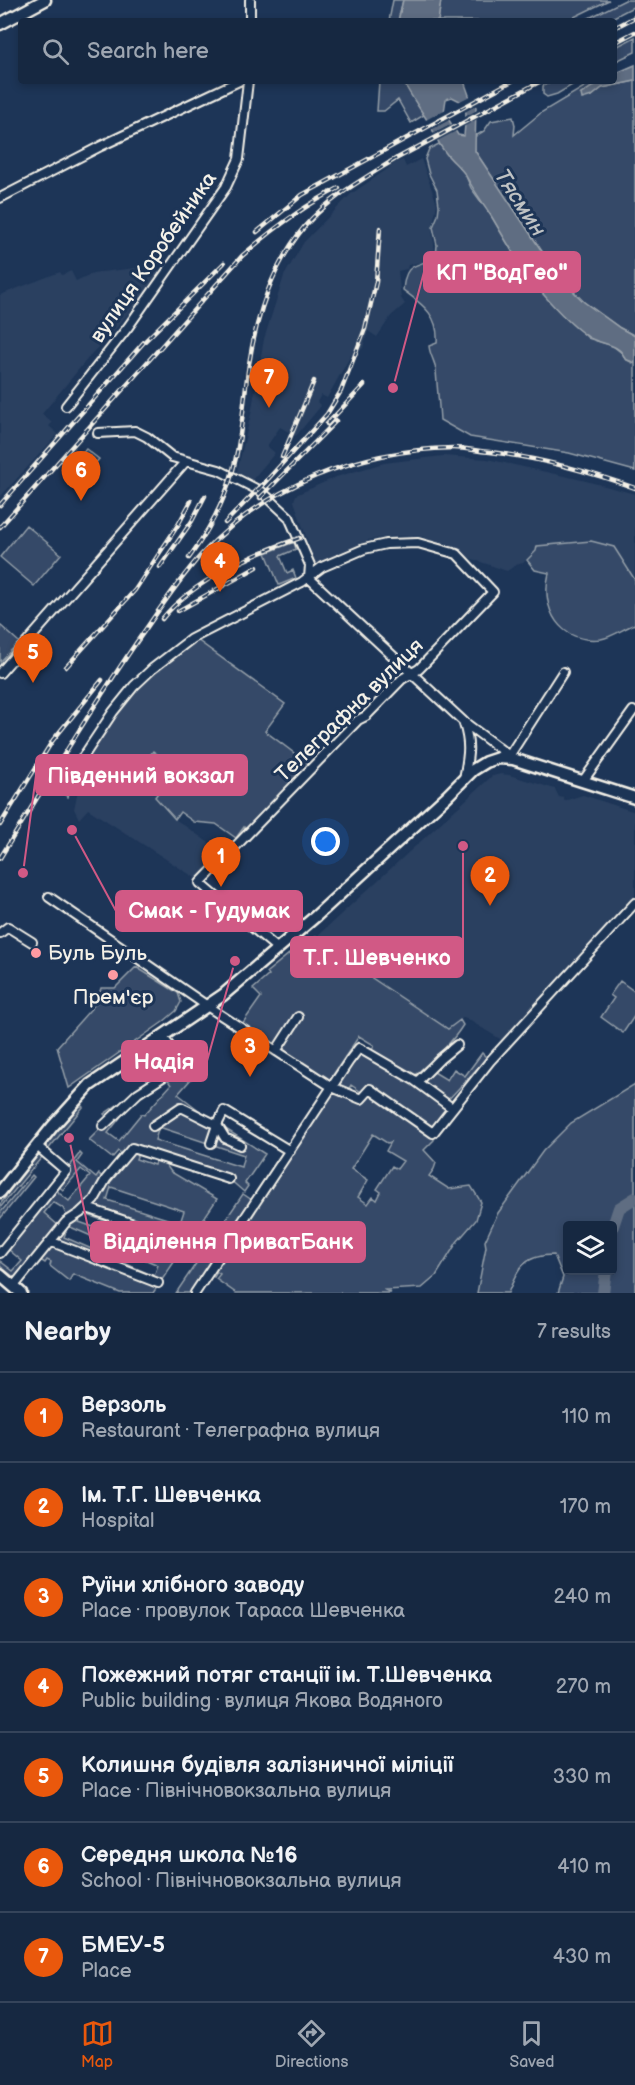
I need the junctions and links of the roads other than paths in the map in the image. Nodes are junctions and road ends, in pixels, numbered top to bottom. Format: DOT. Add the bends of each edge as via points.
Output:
graph roads {
  1 [pos="45,0"];
  2 [pos="250,0"];
  3 [pos="250,18"];
  4 [pos="0,24"];
  5 [pos="233,84"];
  6 [pos="248,84"];
  7 [pos="0,198"];
  8 [pos="66,406"];
  9 [pos="98,433"];
  10 [pos="186,461"];
  11 [pos="309,578"];
  12 [pos="563,672"];
  13 [pos="0,673"];
  14 [pos="411,674"];
  15 [pos="633,711"];
  16 [pos="464,722"];
  17 [pos="83,757"];
  18 [pos="511,758"];
  19 [pos="464,779"];
  20 [pos="583,781"];
  21 [pos="635,798"];
  22 [pos="49,897"];
  23 [pos="635,903"];
  24 [pos="0,933"];
  25 [pos="32,942"];
  26 [pos="278,949"];
  27 [pos="207,1006"];
  28 [pos="298,1017"];
  29 [pos="162,1036"];
  30 [pos="457,1045"];
  31 [pos="276,1051"];
  32 [pos="417,1082"];
  33 [pos="332,1087"];
  34 [pos="452,1108"];
  35 [pos="96,1122"];
  36 [pos="217,1125"];
  37 [pos="153,1126"];
  38 [pos="211,1143"];
  39 [pos="240,1145"];
  40 [pos="37,1146"];
  41 [pos="290,1151"];
  42 [pos="229,1179"];
  43 [pos="0,1192"];
  44 [pos="87,1208"];
  45 [pos="154,1231"];
  46 [pos="52,1242"];
  47 [pos="0,1253"];
  48 [pos="0,1275"];
  49 [pos="158,1283"];
  50 [pos="18,1290"];
  51 [pos="195,1293"];
  1 -- 4 [label="main road"];
  2 -- 3 [label="street"];
  5 -- 7 [label="street"];
  6 -- 8 [label="street, вулиця Коробейника" via="238,159 226,186 128,327"];
  9 -- 10 [label="street" via="135,431 172,457"];
  10 -- 11 [label="street" via="232,475 262,492 286,514 310,565"];
  10 -- 13 [label="street"];
  11 -- 14 [label="street"];
  11 -- 14 [label="street, Телеграфна вулиця" via="322,567 386,544 418,543 457,554 493,592"];
  11 -- 17 [label="street" via="191,639 152,669 113,712"];
  12 -- 18 [label="street"];
  14 -- 16 [label="street"];
  14 -- 26 [label="street, Телеграфна вулиця" via="358,720 200,883"];
  15 -- 20 [label="street"];
  16 -- 18 [label="street"];
  16 -- 19 [label="street" via="469,740"];
  18 -- 19 [label="main road" via="486,762"];
  18 -- 20 [label="main road"];
  19 -- 26 [label="main road"];
  20 -- 21 [label="main road"];
  22 -- 27 [label="street"];
  23 -- 34 [label="street"];
  24 -- 25 [label="street" via="8,927"];
  26 -- 27 [label="main road"];
  27 -- 29 [label="main road"];
  27 -- 31 [label="street"];
  28 -- 31 [label="street"];
  29 -- 35 [label="street" via="183,1064 138,1094 103,1126"];
  29 -- 40 [label="main road" via="90,1084"];
  30 -- 32 [label="street"];
  31 -- 33 [label="street"];
  32 -- 33 [label="street" via="359,1048"];
  32 -- 34 [label="street"];
  33 -- 34 [label="street" via="362,1100 370,1089 433,1133"];
  33 -- 41 [label="street"];
  36 -- 37 [label="street" via="181,1107"];
  36 -- 38 [label="street"];
  36 -- 39 [label="street" via="225,1138"];
  36 -- 41 [label="street" via="224,1111"];
  40 -- 43 [label="main road"];
  40 -- 47 [label="street" via="66,1171"];
  41 -- 51 [label="street"];
  42 -- 44 [label="street" via="132,1148"];
  44 -- 45 [label="street"];
  44 -- 46 [label="street" via="67,1221"];
  46 -- 49 [label="street"];
  46 -- 50 [label="street"];
  48 -- 50 [label="main road"];
}
